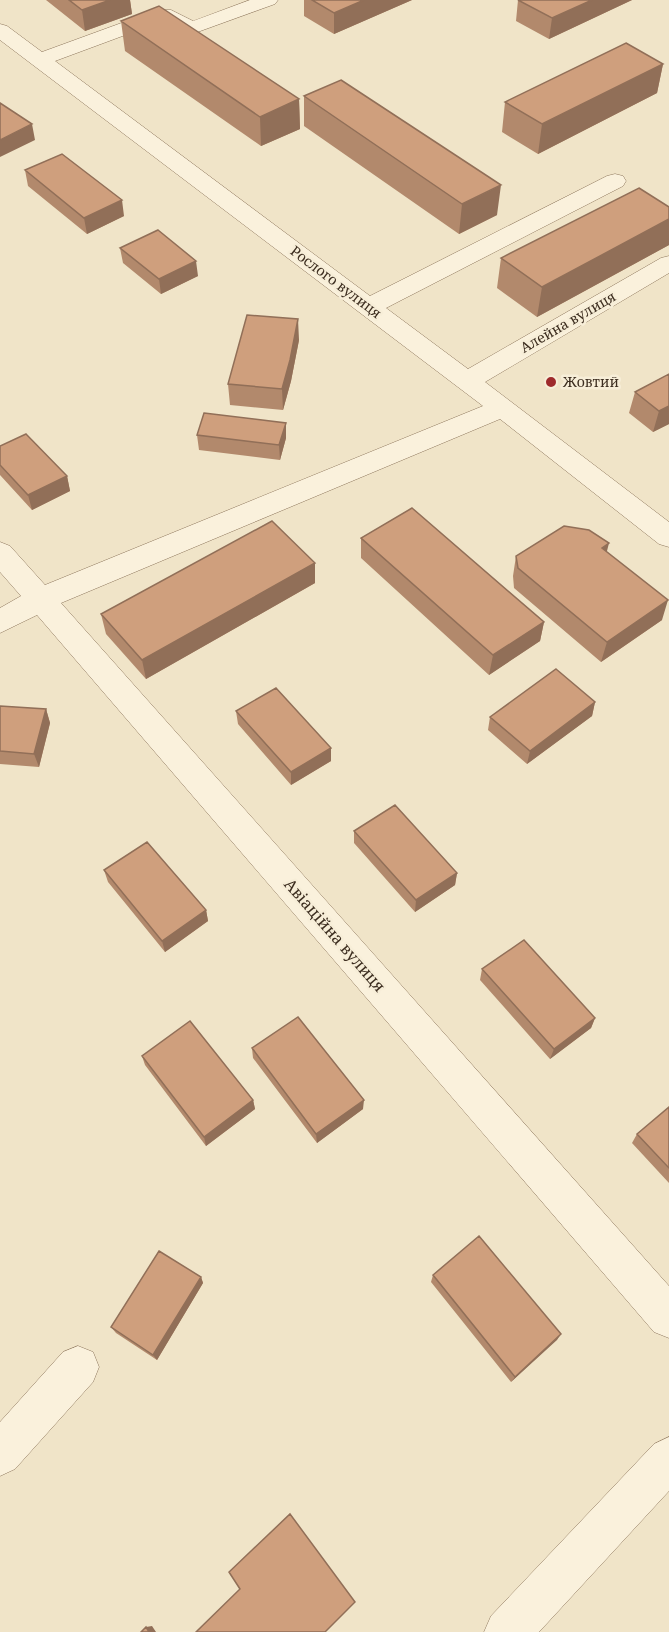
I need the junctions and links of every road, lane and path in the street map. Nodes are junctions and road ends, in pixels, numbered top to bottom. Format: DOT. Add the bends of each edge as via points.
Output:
graph roads {
  1 [pos="268,0"];
  2 [pos="192,28"];
  3 [pos="0,30"];
  4 [pos="211,42"];
  5 [pos="39,60"];
  6 [pos="615,181"];
  7 [pos="669,263"];
  8 [pos="368,307"];
  9 [pos="467,381"];
  10 [pos="503,408"];
  11 [pos="669,537"];
  12 [pos="0,553"];
  13 [pos="40,599"];
  14 [pos="0,622"];
  15 [pos="669,1317"];
  16 [pos="78,1367"];
  17 [pos="0,1455"];
  18 [pos="669,1459"];
  19 [pos="507,1632"];
  1 -- 2 [label="street"];
  2 -- 4 [label="street"];
  2 -- 5 [label="street" via="164,14"];
  3 -- 5 [label="street, Рослого вулиця"];
  5 -- 8 [label="street, Рослого вулиця"];
  6 -- 8 [label="street"];
  7 -- 9 [label="street, Алейна вулиця"];
  8 -- 9 [label="street, Рослого вулиця"];
  9 -- 10 [label="street, Рослого вулиця"];
  10 -- 11 [label="street, Рослого вулиця"];
  10 -- 13 [label="street"];
  12 -- 13 [label="street, Авіаційна вулиця"];
  13 -- 14 [label="street"];
  13 -- 15 [label="street, Авіаційна вулиця"];
  16 -- 17 [label="street"];
  18 -- 19 [label="street"];
}
